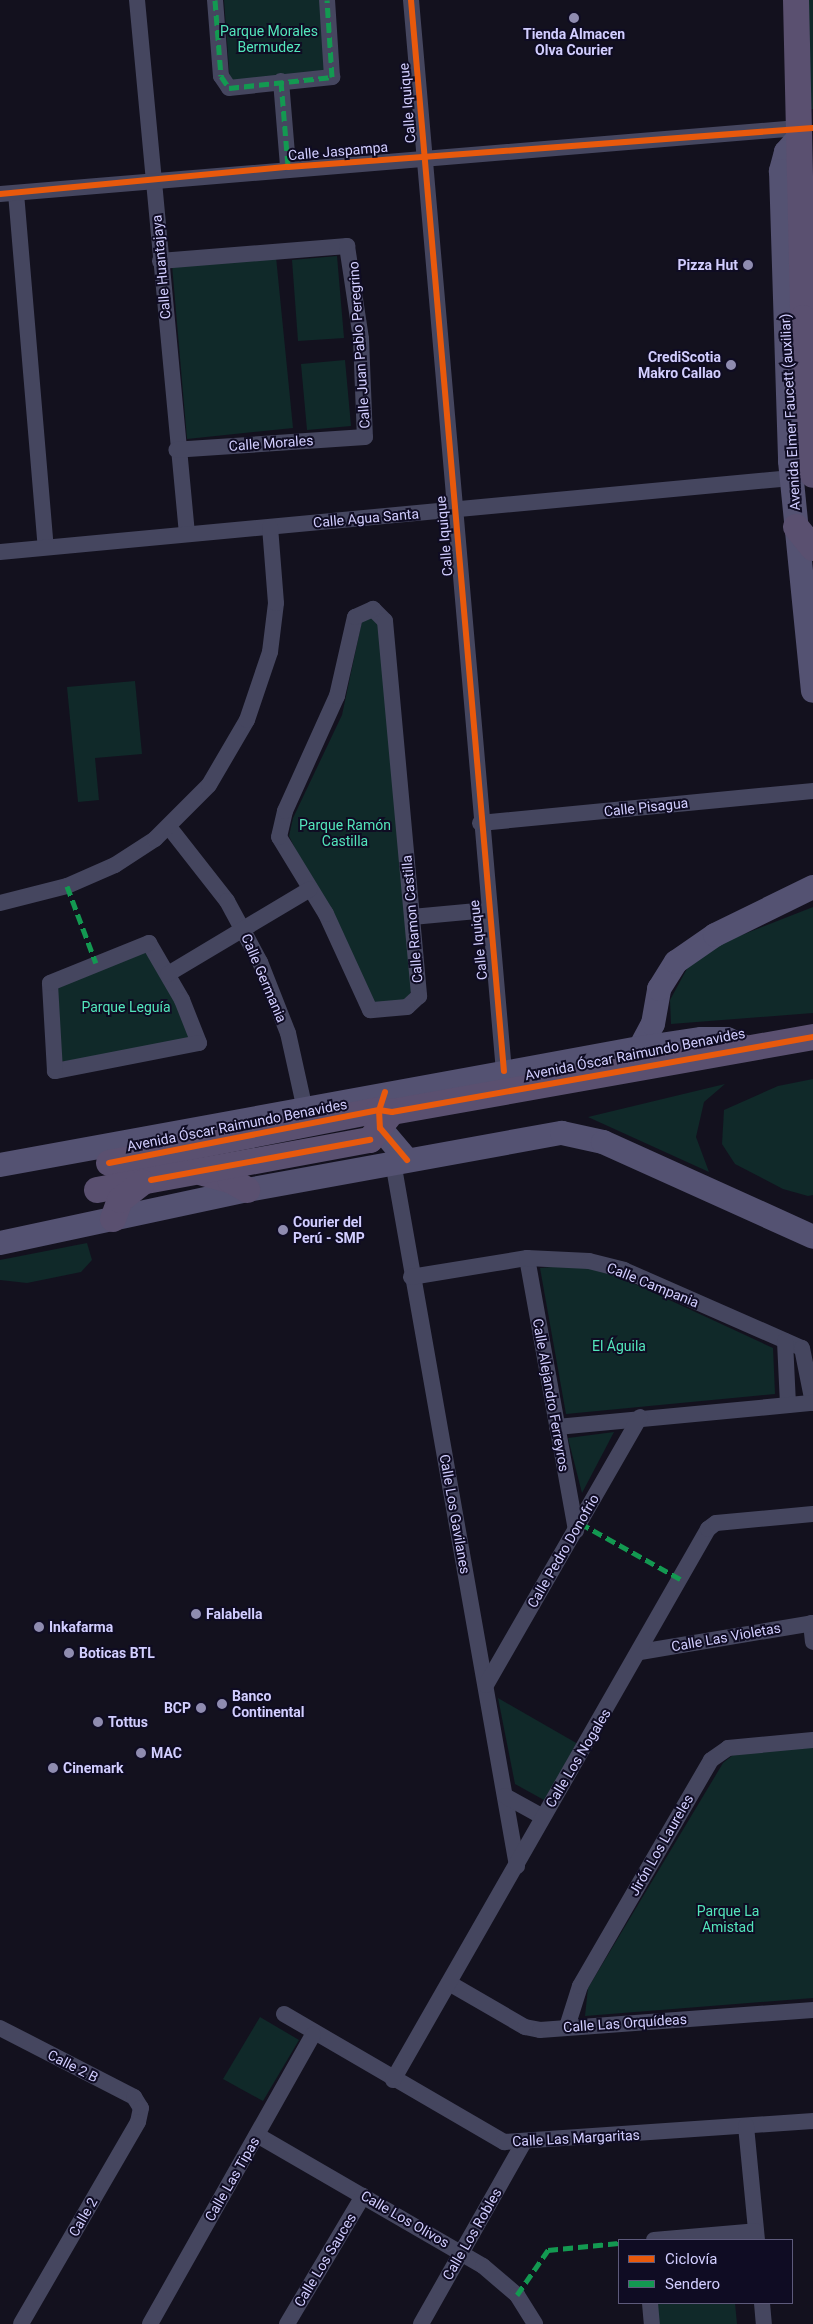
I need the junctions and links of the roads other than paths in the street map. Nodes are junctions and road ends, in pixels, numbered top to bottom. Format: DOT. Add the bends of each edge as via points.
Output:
graph roads {
  1 [pos="137,0"];
  2 [pos="215,0"];
  3 [pos="327,0"];
  4 [pos="411,0"];
  5 [pos="796,0"];
  6 [pos="281,81"];
  7 [pos="803,131"];
  8 [pos="424,156"];
  9 [pos="288,167"];
  10 [pos="806,170"];
  11 [pos="153,179"];
  12 [pos="8,194"];
  13 [pos="160,261"];
  14 [pos="793,285"];
  15 [pos="809,371"];
  16 [pos="365,437"];
  17 [pos="176,450"];
  18 [pos="808,471"];
  19 [pos="454,510"];
  20 [pos="270,527"];
  21 [pos="796,527"];
  22 [pos="187,534"];
  23 [pos="46,547"];
  24 [pos="813,548"];
  25 [pos="0,552"];
  26 [pos="813,691"];
  27 [pos="813,791"];
  28 [pos="480,823"];
  29 [pos="170,827"];
  30 [pos="813,887"];
  31 [pos="310,889"];
  32 [pos="0,903"];
  33 [pos="488,910"];
  34 [pos="412,917"];
  35 [pos="243,928"];
  36 [pos="168,974"];
  37 [pos="813,1037"];
  38 [pos="743,1046"];
  39 [pos="640,1048"];
  40 [pos="504,1071"];
  41 [pos="306,1115"];
  42 [pos="381,1116"];
  43 [pos="222,1122"];
  44 [pos="191,1147"];
  45 [pos="315,1150"];
  46 [pos="400,1161"];
  47 [pos="109,1163"];
  48 [pos="0,1165"];
  49 [pos="197,1172"];
  50 [pos="152,1180"];
  51 [pos="97,1190"];
  52 [pos="247,1190"];
  53 [pos="113,1219"];
  54 [pos="813,1237"];
  55 [pos="0,1243"];
  56 [pos="527,1258"];
  57 [pos="411,1277"];
  58 [pos="785,1341"];
  59 [pos="813,1403"];
  60 [pos="788,1405"];
  61 [pos="640,1416"];
  62 [pos="557,1427"];
  63 [pos="813,1514"];
  64 [pos="576,1531"];
  65 [pos="812,1623"];
  66 [pos="813,1642"];
  67 [pos="640,1652"];
  68 [pos="486,1685"];
  69 [pos="813,1740"];
  70 [pos="505,1796"];
  71 [pos="543,1818"];
  72 [pos="517,1866"];
  73 [pos="449,1983"];
  74 [pos="813,2010"];
  75 [pos="284,2014"];
  76 [pos="567,2027"];
  77 [pos="0,2028"];
  78 [pos="313,2034"];
  79 [pos="393,2080"];
  80 [pos="141,2108"];
  81 [pos="813,2121"];
  82 [pos="746,2126"];
  83 [pos="257,2135"];
  84 [pos="523,2144"];
  85 [pos="363,2196"];
  86 [pos="756,2236"];
  87 [pos="680,2239"];
  88 [pos="462,2252"];
  89 [pos="650,2304"];
  90 [pos="762,2304"];
  91 [pos="21,2324"];
  92 [pos="150,2324"];
  93 [pos="287,2324"];
  94 [pos="421,2324"];
  95 [pos="535,2324"];
  96 [pos="652,2324"];
  97 [pos="764,2324"];
  1 -- 11 [label="street, Calle Huantajaya"];
  2 -- 6 [label="street" via="223,86"];
  3 -- 6 [label="street" via="334,74 327,79"];
  4 -- 8 [label="street, Calle Iquique"];
  5 -- 7 [label="main road"];
  6 -- 9 [label="street"];
  7 -- 8 [label="street, Calle Jaspampa"];
  7 -- 10 [label="main road"];
  7 -- 14 [label="main road, Avenida Elmer Faucett (auxiliar)" via="786,152 781,171"];
  8 -- 9 [label="street, Calle Jaspampa"];
  8 -- 19 [label="street, Calle Iquique"];
  9 -- 11 [label="street, Calle Jaspampa"];
  10 -- 14 [label="main road"];
  11 -- 12 [label="street, Calle Jaspampa"];
  11 -- 13 [label="street, Calle Huantajaya"];
  12 -- 23 [label="street"];
  13 -- 16 [label="street, Calle Juan Pablo Peregrino" via="341,244 351,253"];
  13 -- 17 [label="street, Calle Huantajaya"];
  14 -- 15 [label="main road"];
  14 -- 18 [label="main road, Avenida Elmer Faucett (auxiliar)"];
  15 -- 18 [label="main road"];
  16 -- 17 [label="street, Calle Morales"];
  17 -- 22 [label="street, Calle Huantajaya"];
  18 -- 19 [label="street, Calle Agua Santa"];
  18 -- 21 [label="main road, Avenida Elmer Faucett (auxiliar)"];
  19 -- 20 [label="street, Calle Agua Santa"];
  19 -- 28 [label="street, Calle Iquique"];
  20 -- 22 [label="street, Calle Agua Santa"];
  20 -- 29 [label="street" via="276,624 260,681 227,758 209,785"];
  21 -- 24 [label="main road"];
  21 -- 26 [label="main road, Avenida Elmer Faucett (auxiliar)"];
  22 -- 23 [label="street, Calle Agua Santa"];
  23 -- 25 [label="street, Calle Agua Santa"];
  27 -- 28 [label="street, Calle Pisagua"];
  28 -- 33 [label="street, Calle Iquique"];
  29 -- 32 [label="street" via="139,850 89,877"];
  29 -- 35 [label="street, Calle Germania" via="209,876"];
  30 -- 39 [label="main road, Avenida Óscar Raimundo Benavides" via="715,935 676,962 667,974 649,1034"];
  31 -- 34 [label="street, Calle Ramon Castilla" via="370,1010 408,1007 419,996"];
  31 -- 34 [label="street, Calle Ramon Castilla" via="280,837 285,811 334,704 355,617 373,609 384,621"];
  31 -- 35 [label="street"];
  33 -- 34 [label="street"];
  33 -- 40 [label="street, Calle Iquique"];
  35 -- 36 [label="street"];
  35 -- 41 [label="street, Calle Germania" via="288,1033"];
  36 -- 36 [label="street" via="152,945 146,943 50,983 55,1071 197,1045 199,1041"];
  37 -- 38 [label="main road, Avenida Óscar Raimundo Benavides"];
  38 -- 39 [label="main road, Avenida Óscar Raimundo Benavides" via="727,1039 701,1039"];
  38 -- 42 [label="main road, Avenida Óscar Raimundo Benavides"];
  39 -- 40 [label="main road, Avenida Óscar Raimundo Benavides"];
  40 -- 42 [label="main road, Avenida Óscar Raimundo Benavides"];
  41 -- 42 [label="main road, Avenida Óscar Raimundo Benavides"];
  41 -- 43 [label="main road, Avenida Óscar Raimundo Benavides"];
  41 -- 44 [label="main road, Avenida Óscar Raimundo Benavides"];
  41 -- 45 [label="street, Calle Germania"];
  42 -- 45 [label="main road, Avenida Óscar Raimundo Benavides"];
  42 -- 46 [label="main road"];
  43 -- 44 [label="main road"];
  43 -- 48 [label="main road, Avenida Óscar Raimundo Benavides"];
  44 -- 47 [label="main road, Avenida Óscar Raimundo Benavides"];
  45 -- 49 [label="main road, Avenida Óscar Raimundo Benavides"];
  46 -- 52 [label="main road"];
  46 -- 54 [label="main road" via="549,1134 580,1135"];
  46 -- 57 [label="street, Calle Los Gavilanes"];
  49 -- 50 [label="main road, Avenida Óscar Raimundo Benavides"];
  49 -- 52 [label="main road" via="230,1180"];
  50 -- 51 [label="main road, Avenida Óscar Raimundo Benavides"];
  50 -- 53 [label="main road" via="128,1190"];
  52 -- 53 [label="main road"];
  53 -- 55 [label="main road"];
  56 -- 57 [label="street, Calle Campania"];
  56 -- 58 [label="street, Calle Campania" via="589,1261 624,1270"];
  56 -- 62 [label="street, Calle Alejandro Ferreyros"];
  57 -- 68 [label="street, Calle Los Gavilanes"];
  58 -- 59 [label="street, Calle Campania" via="807,1354"];
  58 -- 60 [label="street"];
  59 -- 60 [label="street"];
  60 -- 61 [label="street"];
  61 -- 62 [label="street"];
  61 -- 64 [label="street, Calle Pedro Donofrio"];
  62 -- 64 [label="street, Calle Alejandro Ferreyros"];
  63 -- 67 [label="street, Calle Los Nogales" via="712,1524"];
  64 -- 68 [label="street, Calle Pedro Donofrio"];
  65 -- 66 [label="street"];
  65 -- 67 [label="street, Calle Las Violetas"];
  67 -- 71 [label="street, Calle Los Nogales"];
  68 -- 70 [label="street, Calle Los Gavilanes"];
  69 -- 76 [label="street, Jirón Los Laureles" via="728,1748 711,1760 580,1986"];
  70 -- 71 [label="street"];
  70 -- 72 [label="street, Calle Los Gavilanes"];
  71 -- 72 [label="street, Calle Los Nogales"];
  72 -- 73 [label="street, Calle Los Nogales"];
  73 -- 76 [label="street, Calle Las Orquídeas" via="525,2027"];
  73 -- 79 [label="street, Calle Los Nogales"];
  74 -- 76 [label="street, Calle Las Orquídeas"];
  75 -- 78 [label="street, Calle Las Margaritas"];
  77 -- 80 [label="street, Calle 2 B" via="134,2097"];
  78 -- 79 [label="street, Calle Las Margaritas"];
  78 -- 83 [label="street, Calle Las Tipas"];
  79 -- 84 [label="street, Calle Las Margaritas" via="494,2139"];
  80 -- 91 [label="street, Calle 2" via="138,2122"];
  81 -- 82 [label="street, Calle Las Margaritas"];
  82 -- 84 [label="street, Calle Las Margaritas"];
  82 -- 86 [label="street"];
  83 -- 85 [label="street, Calle Los Olivos"];
  83 -- 92 [label="street, Calle Las Tipas"];
  84 -- 88 [label="street, Calle Los Robles"];
  85 -- 88 [label="street, Calle Los Olivos"];
  85 -- 93 [label="street, Calle Los Sauces"];
  86 -- 87 [label="street"];
  88 -- 94 [label="street, Calle Los Robles"];
  88 -- 95 [label="street, Calle Los Olivos" via="500,2278"];
  89 -- 96 [label="street"];
  90 -- 97 [label="street"];
}
